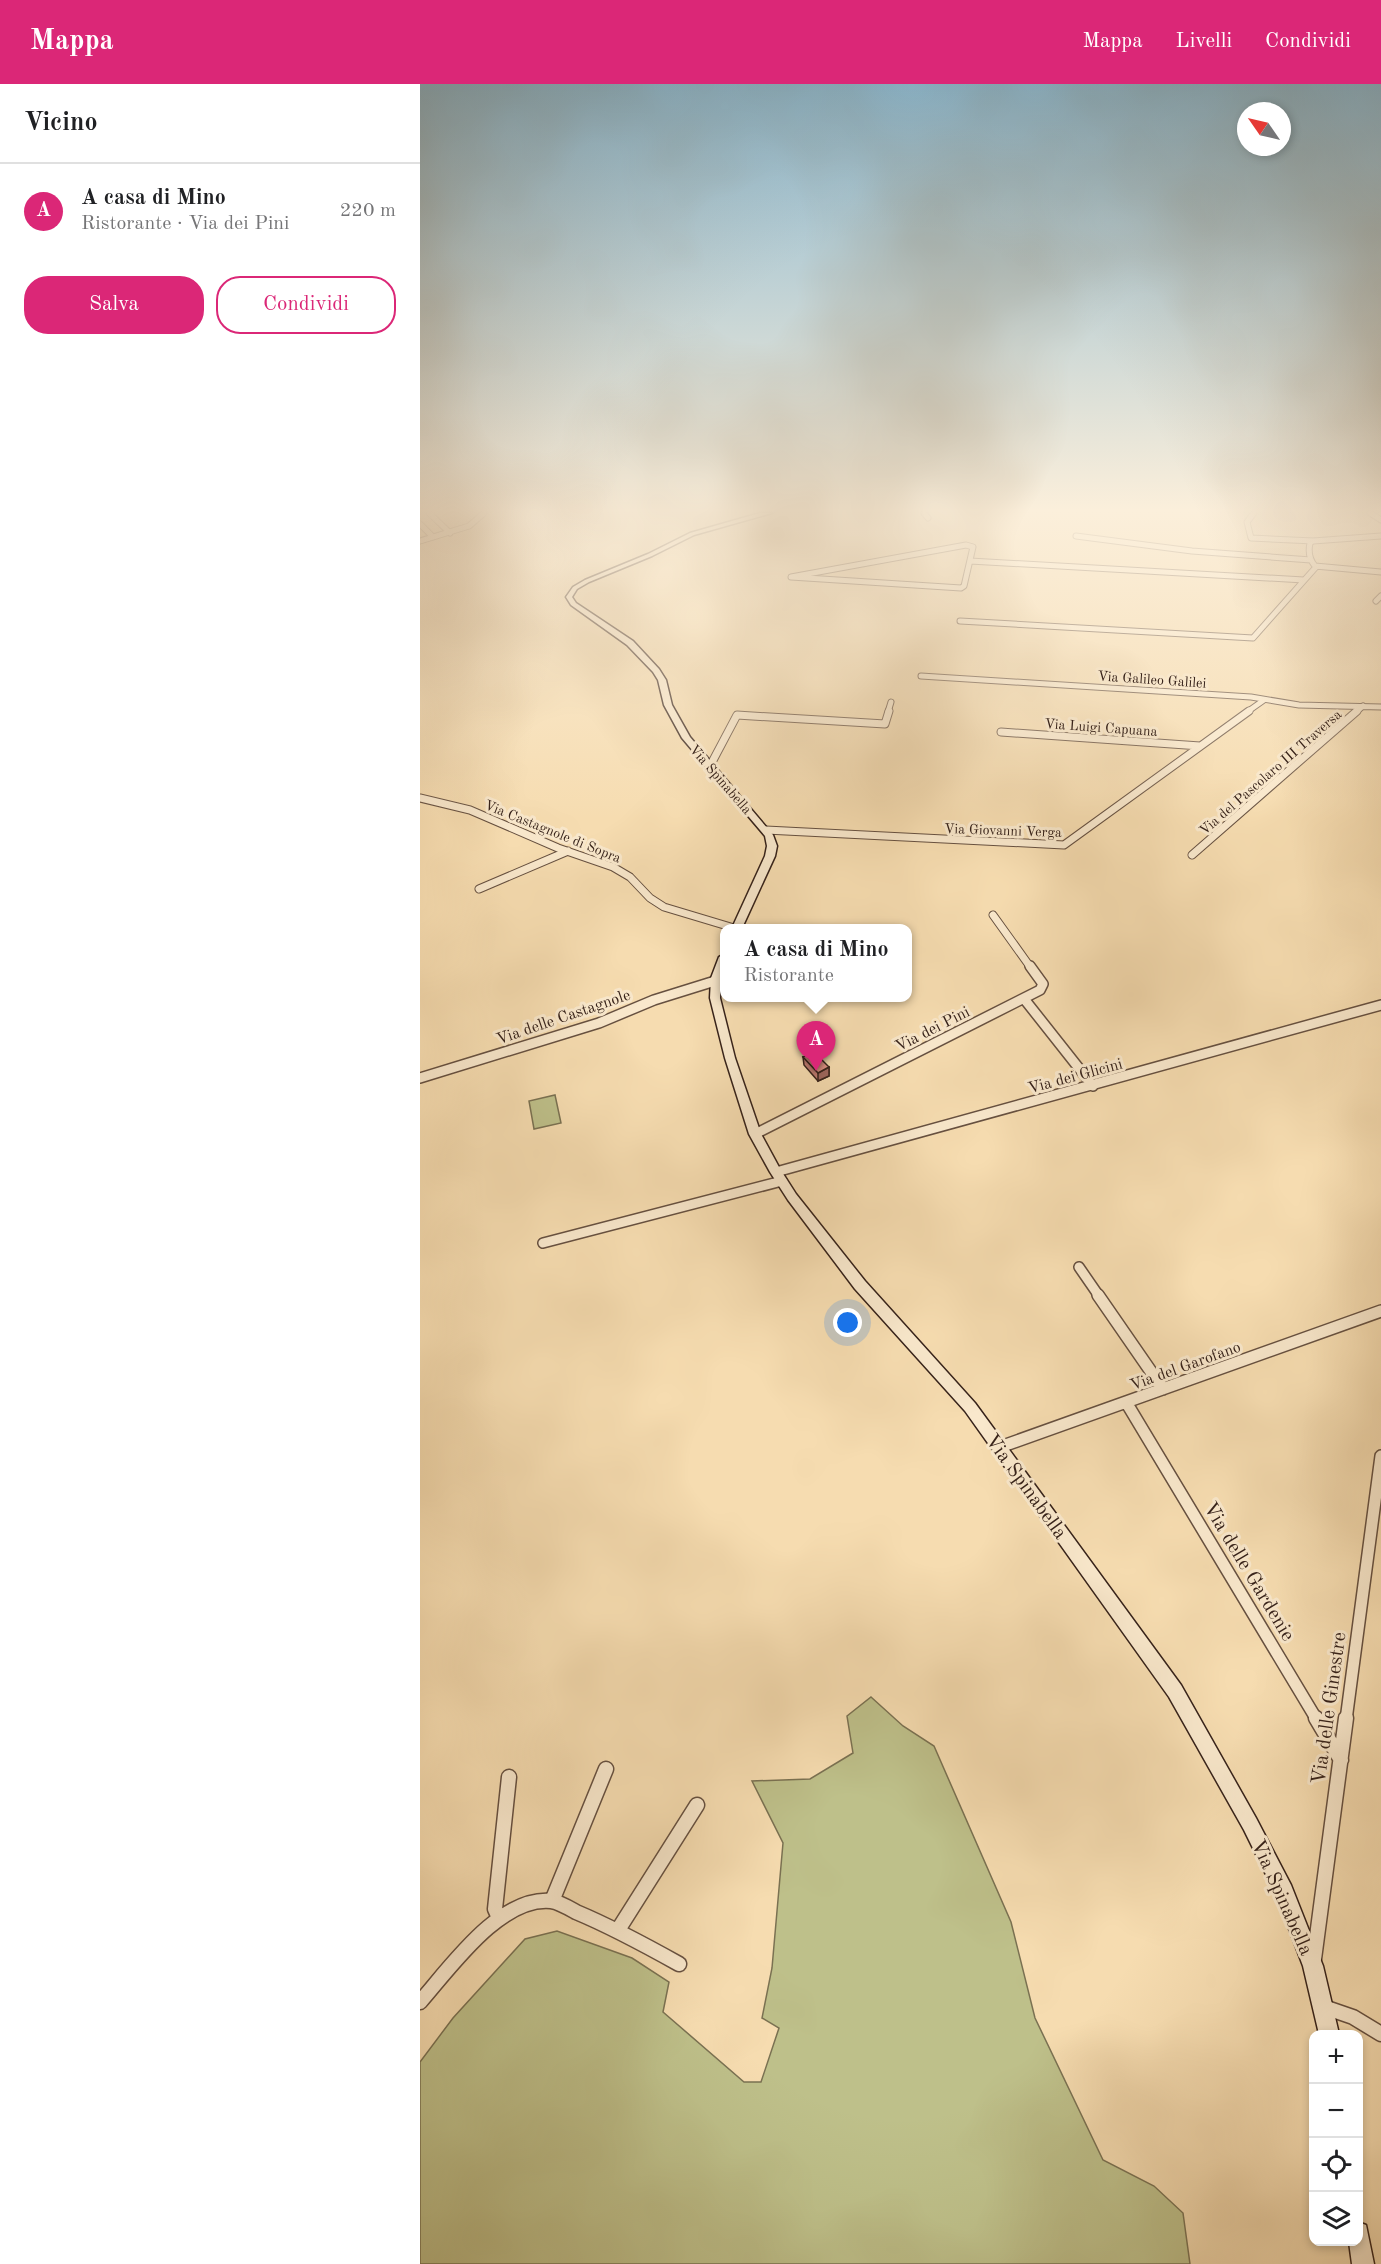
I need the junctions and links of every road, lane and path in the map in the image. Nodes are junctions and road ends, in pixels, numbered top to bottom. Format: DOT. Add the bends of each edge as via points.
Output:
graph roads {
  1 [pos="589,615"];
  2 [pos="1276,615"];
  3 [pos="960,621"];
  4 [pos="921,676"];
  5 [pos="1264,700"];
  6 [pos="891,702"];
  7 [pos="1363,706"];
  8 [pos="1381,707"];
  9 [pos="1001,732"];
  10 [pos="1200,746"];
  11 [pos="710,766"];
  12 [pos="420,798"];
  13 [pos="766,830"];
  14 [pos="568,851"];
  15 [pos="1192,855"];
  16 [pos="479,889"];
  17 [pos="993,915"];
  18 [pos="721,924"];
  19 [pos="737,924"];
  20 [pos="720,968"];
  21 [pos="715,981"];
  22 [pos="1025,1000"];
  23 [pos="1381,1005"];
  24 [pos="420,1078"];
  25 [pos="1093,1086"];
  26 [pos="755,1134"];
  27 [pos="779,1176"];
  28 [pos="543,1243"];
  29 [pos="1079,1267"];
  30 [pos="1381,1311"];
  31 [pos="1163,1389"];
  32 [pos="1126,1402"];
  33 [pos="1000,1447"];
  34 [pos="1381,1456"];
  35 [pos="1341,1760"];
  36 [pos="606,1769"];
  37 [pos="509,1777"];
  38 [pos="697,1805"];
  39 [pos="552,1901"];
  40 [pos="499,1918"];
  41 [pos="618,1930"];
  42 [pos="679,1964"];
  43 [pos="1313,1965"];
  44 [pos="420,2002"];
  45 [pos="1324,2007"];
  46 [pos="1328,2030"];
  47 [pos="1381,2034"];
  48 [pos="1360,2246"];
  49 [pos="1362,2264"];
  1 -- 11 [label="street, Via Spinabella" via="630,643 656,670 682,731"];
  2 -- 3 [label="street" via="1252,638"];
  4 -- 5 [label="street, Via Galileo Galilei"];
  5 -- 7 [label="street, Via Galileo Galilei"];
  5 -- 10 [label="street, Via Giovanni Verga"];
  6 -- 11 [label="street" via="885,724 737,715"];
  7 -- 8 [label="street, Via Galileo Galilei"];
  7 -- 15 [label="street, Via del Pascolaro III Traversa"];
  9 -- 10 [label="street, Via Luigi Capuana"];
  10 -- 13 [label="street, Via Giovanni Verga" via="1064,845"];
  11 -- 13 [label="street, Via Spinabella"];
  12 -- 14 [label="street, Via Castagnole di Sopra" via="470,810"];
  13 -- 19 [label="street, Via Spinabella" via="772,841 771,852"];
  14 -- 16 [label="street"];
  14 -- 18 [label="street, Via Castagnole di Sopra" via="620,871 668,909"];
  17 -- 22 [label="street, Via dei Pini" via="1043,984"];
  20 -- 21 [label="street, Via Spinabella"];
  21 -- 24 [label="street, Via delle Castagnole" via="599,1023"];
  21 -- 26 [label="street, Via Spinabella" via="715,998 730,1058"];
  22 -- 25 [label="street"];
  22 -- 26 [label="street, Via dei Pini"];
  23 -- 25 [label="street, Via dei Glicini"];
  25 -- 27 [label="street, Via dei Glicini"];
  26 -- 27 [label="street, Via Spinabella"];
  27 -- 28 [label="street, Via dei Glicini"];
  27 -- 33 [label="street, Via Spinabella" via="860,1285 958,1393"];
  29 -- 31 [label="street"];
  30 -- 31 [label="street, Via del Garofano"];
  31 -- 32 [label="street, Via del Garofano"];
  32 -- 33 [label="street, Via del Garofano"];
  32 -- 35 [label="street, Via delle Gardenie"];
  33 -- 43 [label="street, Via Spinabella" via="1183,1704 1267,1856"];
  34 -- 35 [label="street, Via delle Ginestre"];
  35 -- 43 [label="street, Via delle Ginestre"];
  36 -- 39 [label="street"];
  37 -- 40 [label="street" via="495,1909"];
  38 -- 41 [label="street"];
  39 -- 40 [label="street" via="519,1907"];
  39 -- 41 [label="street"];
  40 -- 44 [label="street"];
  41 -- 42 [label="street"];
  43 -- 45 [label="street, Via Spinabella"];
  45 -- 46 [label="street, Via Spinabella"];
  45 -- 47 [label="street"];
  48 -- 49 [label="street"];
}
